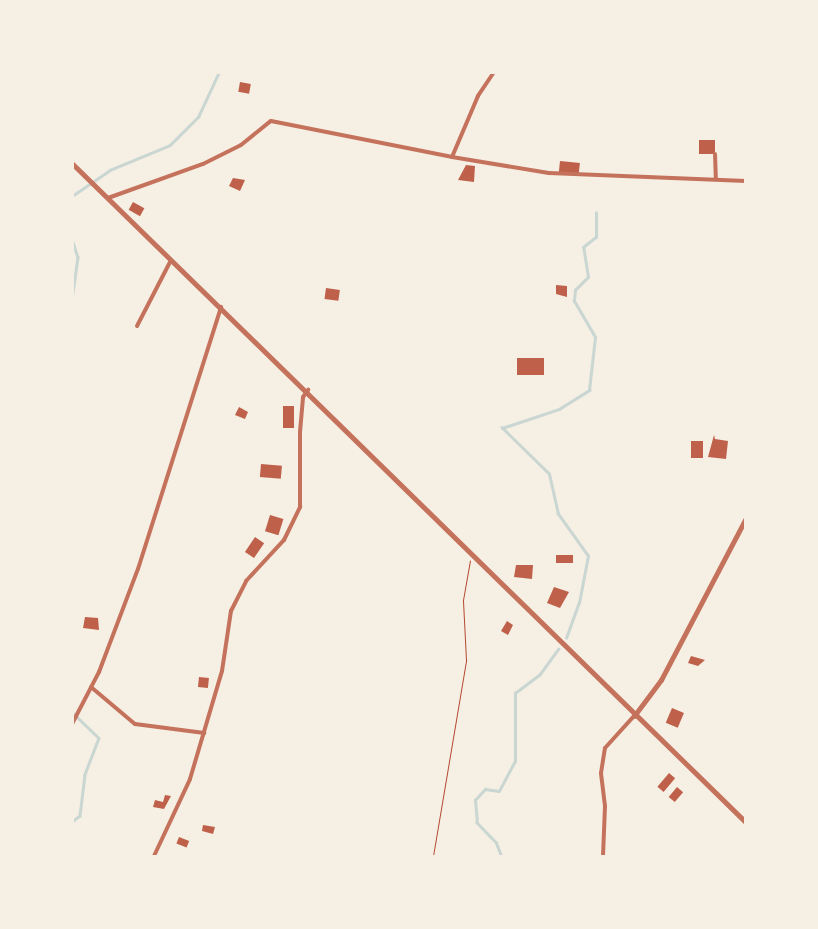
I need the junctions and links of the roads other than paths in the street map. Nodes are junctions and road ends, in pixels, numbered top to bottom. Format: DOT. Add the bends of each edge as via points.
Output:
graph roads {
  1 [pos="494,72"];
  2 [pos="715,154"];
  3 [pos="452,156"];
  4 [pos="72,163"];
  5 [pos="716,179"];
  6 [pos="746,181"];
  7 [pos="108,198"];
  8 [pos="171,260"];
  9 [pos="221,306"];
  10 [pos="137,326"];
  11 [pos="308,390"];
  12 [pos="746,518"];
  13 [pos="92,687"];
  14 [pos="634,716"];
  15 [pos="72,724"];
  16 [pos="204,732"];
  17 [pos="746,822"];
  18 [pos="154,856"];
  19 [pos="603,856"];
  1 -- 3 [label="street" via="478,96"];
  2 -- 5 [label="street"];
  3 -- 5 [label="street" via="550,173 672,181"];
  3 -- 7 [label="street" via="271,121 241,146 203,164"];
  4 -- 7 [label="street"];
  5 -- 6 [label="street"];
  7 -- 8 [label="street"];
  8 -- 9 [label="street"];
  8 -- 10 [label="street"];
  9 -- 11 [label="street"];
  9 -- 13 [label="street" via="138,569"];
  11 -- 14 [label="street"];
  11 -- 16 [label="street" via="303,397 300,432 300,507 284,540 246,581 231,611 222,670"];
  12 -- 14 [label="street" via="666,671"];
  13 -- 15 [label="street"];
  13 -- 16 [label="street" via="111,709 135,724"];
  14 -- 17 [label="street"];
  14 -- 19 [label="street" via="605,748 600,773 605,806"];
  16 -- 18 [label="street" via="190,779"];
}
